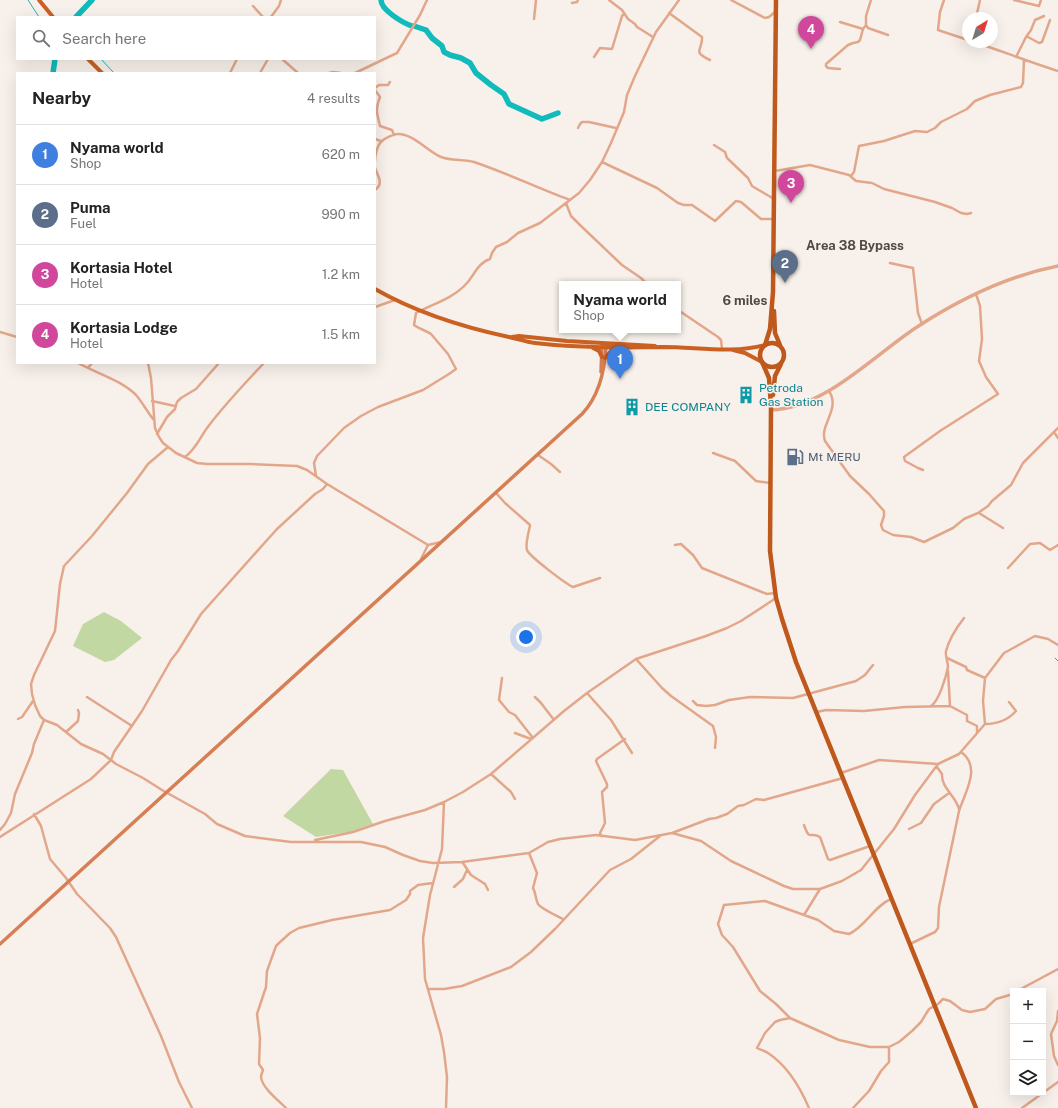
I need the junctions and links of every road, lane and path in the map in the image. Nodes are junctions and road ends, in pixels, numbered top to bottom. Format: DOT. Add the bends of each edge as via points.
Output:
graph roads {
  1 [pos="39,0"];
  2 [pos="281,0"];
  3 [pos="427,0"];
  4 [pos="532,0"];
  5 [pos="536,0"];
  6 [pos="578,0"];
  7 [pos="609,0"];
  8 [pos="614,0"];
  9 [pos="679,0"];
  10 [pos="731,0"];
  11 [pos="776,0"];
  12 [pos="871,0"];
  13 [pos="944,0"];
  14 [pos="980,0"];
  15 [pos="1014,0"];
  16 [pos="1041,0"];
  17 [pos="536,4"];
  18 [pos="572,4"];
  19 [pos="616,5"];
  20 [pos="253,6"];
  21 [pos="776,12"];
  22 [pos="977,12"];
  23 [pos="669,13"];
  24 [pos="624,14"];
  25 [pos="51,16"];
  26 [pos="263,16"];
  27 [pos="272,16"];
  28 [pos="1044,16"];
  29 [pos="534,19"];
  30 [pos="1050,20"];
  31 [pos="840,22"];
  32 [pos="866,25"];
  33 [pos="863,29"];
  34 [pos="888,35"];
  35 [pos="653,37"];
  36 [pos="962,37"];
  37 [pos="1026,37"];
  38 [pos="992,48"];
  39 [pos="594,57"];
  40 [pos="1016,57"];
  41 [pos="89,60"];
  42 [pos="236,60"];
  43 [pos="267,60"];
  44 [pos="283,60"];
  45 [pos="710,60"];
  46 [pos="1024,60"];
  47 [pos="840,69"];
  48 [pos="1058,71"];
  49 [pos="101,72"];
  50 [pos="230,72"];
  51 [pos="261,72"];
  52 [pos="297,72"];
  53 [pos="357,72"];
  54 [pos="390,82"];
  55 [pos="376,88"];
  56 [pos="376,91"];
  57 [pos="376,110"];
  58 [pos="376,110"];
  59 [pos="578,128"];
  60 [pos="616,128"];
  61 [pos="394,134"];
  62 [pos="376,139"];
  63 [pos="382,141"];
  64 [pos="714,145"];
  65 [pos="376,156"];
  66 [pos="602,162"];
  67 [pos="376,171"];
  68 [pos="774,172"];
  69 [pos="851,176"];
  70 [pos="376,189"];
  71 [pos="570,200"];
  72 [pos="774,200"];
  73 [pos="566,203"];
  74 [pos="971,213"];
  75 [pos="774,219"];
  76 [pos="890,263"];
  77 [pos="1058,266"];
  78 [pos="644,281"];
  79 [pos="376,290"];
  80 [pos="773,292"];
  81 [pos="976,294"];
  82 [pos="394,300"];
  83 [pos="376,307"];
  84 [pos="420,311"];
  85 [pos="681,312"];
  86 [pos="922,324"];
  87 [pos="0,332"];
  88 [pos="16,337"];
  89 [pos="512,337"];
  90 [pos="604,345"];
  91 [pos="765,345"];
  92 [pos="590,347"];
  93 [pos="662,347"];
  94 [pos="625,348"];
  95 [pos="782,348"];
  96 [pos="722,349"];
  97 [pos="727,349"];
  98 [pos="604,358"];
  99 [pos="762,362"];
  100 [pos="781,363"];
  101 [pos="80,364"];
  102 [pos="91,364"];
  103 [pos="148,364"];
  104 [pos="218,364"];
  105 [pos="263,364"];
  106 [pos="88,368"];
  107 [pos="829,391"];
  108 [pos="152,400"];
  109 [pos="175,406"];
  110 [pos="771,408"];
  111 [pos="154,420"];
  112 [pos="1058,428"];
  113 [pos="1054,432"];
  114 [pos="157,434"];
  115 [pos="1058,438"];
  116 [pos="168,447"];
  117 [pos="713,453"];
  118 [pos="538,455"];
  119 [pos="184,458"];
  120 [pos="923,470"];
  121 [pos="560,472"];
  122 [pos="316,476"];
  123 [pos="770,483"];
  124 [pos="327,484"];
  125 [pos="496,493"];
  126 [pos="978,513"];
  127 [pos="1003,528"];
  128 [pos="443,541"];
  129 [pos="428,545"];
  130 [pos="675,545"];
  131 [pos="1058,545"];
  132 [pos="419,563"];
  133 [pos="1008,568"];
  134 [pos="600,578"];
  135 [pos="776,595"];
  136 [pos="964,618"];
  137 [pos="1058,646"];
  138 [pos="947,658"];
  139 [pos="636,659"];
  140 [pos="873,664"];
  141 [pos="948,666"];
  142 [pos="502,678"];
  143 [pos="985,678"];
  144 [pos="587,693"];
  145 [pos="809,694"];
  146 [pos="87,696"];
  147 [pos="535,698"];
  148 [pos="34,700"];
  149 [pos="692,701"];
  150 [pos="1009,702"];
  151 [pos="950,706"];
  152 [pos="930,707"];
  153 [pos="78,710"];
  154 [pos="816,712"];
  155 [pos="18,719"];
  156 [pos="44,720"];
  157 [pos="554,720"];
  158 [pos="985,724"];
  159 [pos="132,726"];
  160 [pos="66,732"];
  161 [pos="515,732"];
  162 [pos="977,734"];
  163 [pos="532,739"];
  164 [pos="624,739"];
  165 [pos="715,748"];
  166 [pos="632,752"];
  167 [pos="961,752"];
  168 [pos="111,760"];
  169 [pos="938,766"];
  170 [pos="492,774"];
  171 [pos="842,775"];
  172 [pos="166,793"];
  173 [pos="949,793"];
  174 [pos="515,799"];
  175 [pos="444,802"];
  176 [pos="959,811"];
  177 [pos="34,814"];
  178 [pos="804,825"];
  179 [pos="909,829"];
  180 [pos="0,830"];
  181 [pos="672,833"];
  182 [pos="661,835"];
  183 [pos="601,836"];
  184 [pos="0,837"];
  185 [pos="312,841"];
  186 [pos="870,846"];
  187 [pos="529,853"];
  188 [pos="873,854"];
  189 [pos="439,862"];
  190 [pos="462,862"];
  191 [pos="467,869"];
  192 [pos="68,882"];
  193 [pos="433,883"];
  194 [pos="454,887"];
  195 [pos="820,889"];
  196 [pos="488,890"];
  197 [pos="892,898"];
  198 [pos="804,915"];
  199 [pos="563,919"];
  200 [pos="0,944"];
  201 [pos="910,944"];
  202 [pos="1058,969"];
  203 [pos="1023,988"];
  204 [pos="428,989"];
  205 [pos="1010,995"];
  206 [pos="935,1006"];
  207 [pos="1058,1011"];
  208 [pos="790,1018"];
  209 [pos="888,1047"];
  210 [pos="1058,1065"];
  211 [pos="1058,1082"];
  212 [pos="192,1108"];
  213 [pos="286,1108"];
  214 [pos="446,1108"];
  215 [pos="809,1108"];
  216 [pos="853,1108"];
  217 [pos="976,1108"];
  218 [pos="1022,1108"];
  1 -- 25 [label="main road"];
  2 -- 27 [label="street"];
  3 -- 53 [label="street" via="397,53"];
  4 -- 17 [label="street"];
  5 -- 17 [label="street"];
  6 -- 18 [label="street"];
  7 -- 19 [label="street"];
  8 -- 19 [label="street"];
  9 -- 23 [label="street"];
  10 -- 21 [label="street" via="765,18"];
  11 -- 21 [label="highway"];
  12 -- 32 [label="street"];
  13 -- 36 [label="street" via="938,30"];
  14 -- 22 [label="street"];
  15 -- 16 [label="street" via="1039,6"];
  17 -- 29 [label="street"];
  19 -- 24 [label="street"];
  20 -- 26 [label="street"];
  21 -- 68 [label="highway"];
  23 -- 35 [label="street"];
  23 -- 45 [label="street" via="702,37 699,53"];
  24 -- 35 [label="street" via="637,27"];
  24 -- 39 [label="street" via="612,49 600,48"];
  28 -- 37 [label="street" via="1035,20"];
  30 -- 37 [label="street" via="1042,42"];
  31 -- 33 [label="street"];
  32 -- 33 [label="street"];
  32 -- 34 [label="street"];
  33 -- 47 [label="street" via="858,42 848,45 826,64 828,68"];
  35 -- 60 [label="street"];
  37 -- 40 [label="street"];
  38 -- 40 [label="street"];
  40 -- 46 [label="street"];
  41 -- 49 [label="main road"];
  42 -- 50 [label="street"];
  43 -- 51 [label="street"];
  44 -- 52 [label="street"];
  46 -- 48 [label="street"];
  46 -- 69 [label="street" via="1021,87 975,101 967,109 927,132 915,131 858,146 854,172"];
  54 -- 55 [label="street"];
  56 -- 57 [label="street" via="380,97"];
  58 -- 61 [label="street" via="380,126 392,130"];
  59 -- 60 [label="street" via="586,122"];
  60 -- 66 [label="street"];
  61 -- 63 [label="street"];
  61 -- 71 [label="street" via="403,134 442,157 472,162 514,176"];
  62 -- 63 [label="street"];
  63 -- 65 [label="street"];
  64 -- 72 [label="street" via="725,152 727,158 748,178 752,186"];
  66 -- 71 [label="street" via="584,188"];
  66 -- 75 [label="street" via="657,188 678,203 692,205 715,221 736,201 741,202 761,219"];
  67 -- 70 [label="street" via="380,181"];
  68 -- 69 [label="street" via="810,165"];
  68 -- 72 [label="highway"];
  69 -- 74 [label="street" via="884,189 935,202 961,214"];
  71 -- 73 [label="street"];
  72 -- 75 [label="highway"];
  73 -- 78 [label="street" via="571,216 622,265"];
  73 -- 84 [label="street" via="540,223 496,247 490,259 484,261 467,283 440,302"];
  75 -- 80 [label="highway"];
  76 -- 86 [label="street" via="914,268 916,300"];
  77 -- 81 [label="street" via="1010,279"];
  79 -- 82 [label="main road"];
  80 -- 91 [label="highway" via="769,335"];
  80 -- 95 [label="highway" via="775,334"];
  81 -- 86 [label="street"];
  81 -- 120 [label="street" via="980,306 982,339 979,361 998,394 940,430 904,457 905,461"];
  82 -- 83 [label="street"];
  82 -- 84 [label="main road"];
  84 -- 89 [label="main road" via="465,326"];
  84 -- 122 [label="street" via="416,313 414,325 427,331 435,339 448,354 456,369 423,390 361,416 344,428 317,456 314,463"];
  85 -- 96 [label="street" via="718,337"];
  86 -- 107 [label="street"];
  87 -- 88 [label="street"];
  89 -- 90 [label="main road"];
  89 -- 92 [label="main road" via="535,343"];
  90 -- 92 [label="main road"];
  90 -- 93 [label="main road"];
  90 -- 94 [label="main road"];
  90 -- 98 [label="main road"];
  91 -- 95 [label="highway" via="774,343"];
  91 -- 97 [label="main road"];
  91 -- 99 [label="highway" via="760,354"];
  92 -- 98 [label="main road"];
  93 -- 94 [label="main road"];
  93 -- 96 [label="main road"];
  94 -- 98 [label="main road" via="611,351"];
  95 -- 100 [label="highway" via="784,356"];
  96 -- 97 [label="main road"];
  97 -- 99 [label="main road" via="745,353"];
  98 -- 118 [label="main road" via="602,380 588,409"];
  99 -- 100 [label="highway" via="772,367"];
  99 -- 110 [label="highway" via="769,378"];
  100 -- 110 [label="highway" via="775,376"];
  101 -- 106 [label="street"];
  102 -- 106 [label="street"];
  103 -- 108 [label="street"];
  104 -- 109 [label="street" via="196,389 181,398"];
  105 -- 119 [label="street"];
  106 -- 111 [label="street" via="129,390 140,400"];
  107 -- 110 [label="street" via="797,405 782,409"];
  107 -- 126 [label="street" via="833,402 823,437 850,476 884,511 881,525 884,531 924,542"];
  108 -- 109 [label="street"];
  108 -- 111 [label="street"];
  109 -- 114 [label="street"];
  110 -- 123 [label="highway"];
  111 -- 114 [label="street"];
  112 -- 113 [label="street"];
  113 -- 115 [label="street"];
  113 -- 126 [label="street" via="1022,463 1011,485"];
  114 -- 116 [label="street"];
  116 -- 119 [label="street"];
  116 -- 148 [label="street" via="148,464 92,536 64,566 54,633 32,679"];
  117 -- 123 [label="street" via="735,461 756,481"];
  118 -- 121 [label="street"];
  118 -- 125 [label="main road"];
  119 -- 122 [label="street" via="207,464 297,466"];
  122 -- 124 [label="street"];
  123 -- 135 [label="highway" via="770,544"];
  124 -- 129 [label="street"];
  124 -- 159 [label="street" via="277,529 201,614"];
  125 -- 128 [label="main road"];
  125 -- 134 [label="street" via="530,525 527,548 542,564 573,588"];
  126 -- 127 [label="street"];
  128 -- 129 [label="street"];
  128 -- 132 [label="main road"];
  129 -- 132 [label="street"];
  130 -- 135 [label="street" via="680,544 693,555 702,568 767,594"];
  131 -- 133 [label="street" via="1050,550 1040,543 1030,544"];
  132 -- 172 [label="main road"];
  135 -- 139 [label="street" via="741,621 727,628"];
  135 -- 145 [label="highway" via="788,641"];
  136 -- 138 [label="street" via="946,651"];
  137 -- 143 [label="street" via="1048,639 1036,636 1004,653"];
  138 -- 141 [label="street"];
  138 -- 143 [label="street"];
  139 -- 144 [label="street"];
  139 -- 165 [label="street" via="666,692 713,726"];
  140 -- 145 [label="street" via="862,679"];
  141 -- 151 [label="street"];
  141 -- 152 [label="street" via="936,701"];
  142 -- 163 [label="street" via="499,700 509,712 515,714"];
  143 -- 158 [label="street"];
  144 -- 157 [label="street"];
  144 -- 164 [label="street"];
  145 -- 149 [label="street" via="793,698 750,697 706,706 697,705"];
  145 -- 154 [label="highway"];
  146 -- 159 [label="street"];
  147 -- 157 [label="street"];
  148 -- 155 [label="street"];
  148 -- 156 [label="street"];
  150 -- 158 [label="street" via="1016,711 1012,715 999,722"];
  151 -- 152 [label="street"];
  151 -- 162 [label="street" via="967,715 967,720 977,726"];
  152 -- 154 [label="street"];
  153 -- 160 [label="street" via="78,721"];
  154 -- 171 [label="highway"];
  156 -- 160 [label="street"];
  156 -- 180 [label="street" via="15,794 11,813"];
  157 -- 163 [label="street"];
  158 -- 162 [label="street"];
  159 -- 168 [label="street"];
  160 -- 168 [label="street" via="81,744"];
  161 -- 163 [label="street"];
  162 -- 167 [label="street"];
  163 -- 170 [label="street"];
  164 -- 166 [label="street"];
  164 -- 183 [label="street" via="596,761 607,784 607,788 602,792 605,823"];
  167 -- 169 [label="street"];
  167 -- 176 [label="street" via="969,759 972,768 970,785"];
  168 -- 172 [label="street"];
  168 -- 177 [label="street" via="91,779"];
  169 -- 171 [label="street" via="879,760"];
  169 -- 173 [label="street"];
  169 -- 188 [label="street"];
  170 -- 174 [label="street"];
  170 -- 175 [label="street"];
  171 -- 181 [label="street" via="764,800 756,799 738,806 727,814 709,818"];
  171 -- 186 [label="highway"];
  172 -- 185 [label="street" via="238,834 292,842"];
  172 -- 192 [label="main road"];
  173 -- 176 [label="street" via="957,802"];
  173 -- 179 [label="street" via="934,804 921,823"];
  175 -- 185 [label="street" via="353,832"];
  175 -- 189 [label="street"];
  176 -- 201 [label="street" via="939,907 938,928"];
  177 -- 184 [label="street"];
  177 -- 192 [label="street" via="41,826 50,859"];
  178 -- 186 [label="street" via="807,834 820,837 830,860"];
  181 -- 182 [label="street"];
  181 -- 195 [label="street" via="701,840 731,861 784,886 793,889"];
  182 -- 183 [label="street" via="635,840"];
  182 -- 199 [label="street" via="631,859 610,870"];
  183 -- 187 [label="street" via="556,840"];
  185 -- 189 [label="street" via="361,842 385,847 420,861"];
  186 -- 188 [label="highway"];
  187 -- 190 [label="street"];
  187 -- 199 [label="street" via="537,872 533,888 539,905"];
  188 -- 195 [label="street" via="854,875"];
  188 -- 197 [label="highway"];
  189 -- 190 [label="street"];
  189 -- 193 [label="street"];
  190 -- 191 [label="street"];
  191 -- 194 [label="street" via="463,879"];
  191 -- 196 [label="street" via="471,875 485,884"];
  192 -- 200 [label="main road"];
  192 -- 212 [label="street" via="116,937"];
  193 -- 204 [label="street" via="423,938 424,970"];
  193 -- 213 [label="street" via="418,886 410,891 406,900 390,910 299,928 285,936 276,946 257,1014 260,1038 259,1064 263,1070 263,1083"];
  195 -- 198 [label="street"];
  197 -- 198 [label="street" via="884,902 849,934 834,930"];
  197 -- 201 [label="highway"];
  198 -- 208 [label="street" via="765,901 724,905 718,924 722,935 733,947 760,991"];
  199 -- 204 [label="street" via="531,952 506,970 462,986"];
  201 -- 206 [label="highway"];
  202 -- 203 [label="street"];
  204 -- 214 [label="street" via="444,1052"];
  205 -- 206 [label="street" via="996,999 980,1011 967,1012 947,999 943,999"];
  206 -- 209 [label="street" via="912,1031"];
  206 -- 217 [label="highway"];
  207 -- 210 [label="street" via="1051,1034"];
  208 -- 209 [label="street" via="839,1040 870,1047"];
  208 -- 215 [label="street" via="775,1022 757,1048 769,1054 790,1074"];
  209 -- 216 [label="street" via="889,1062 869,1091"];
  211 -- 218 [label="street"];
}
